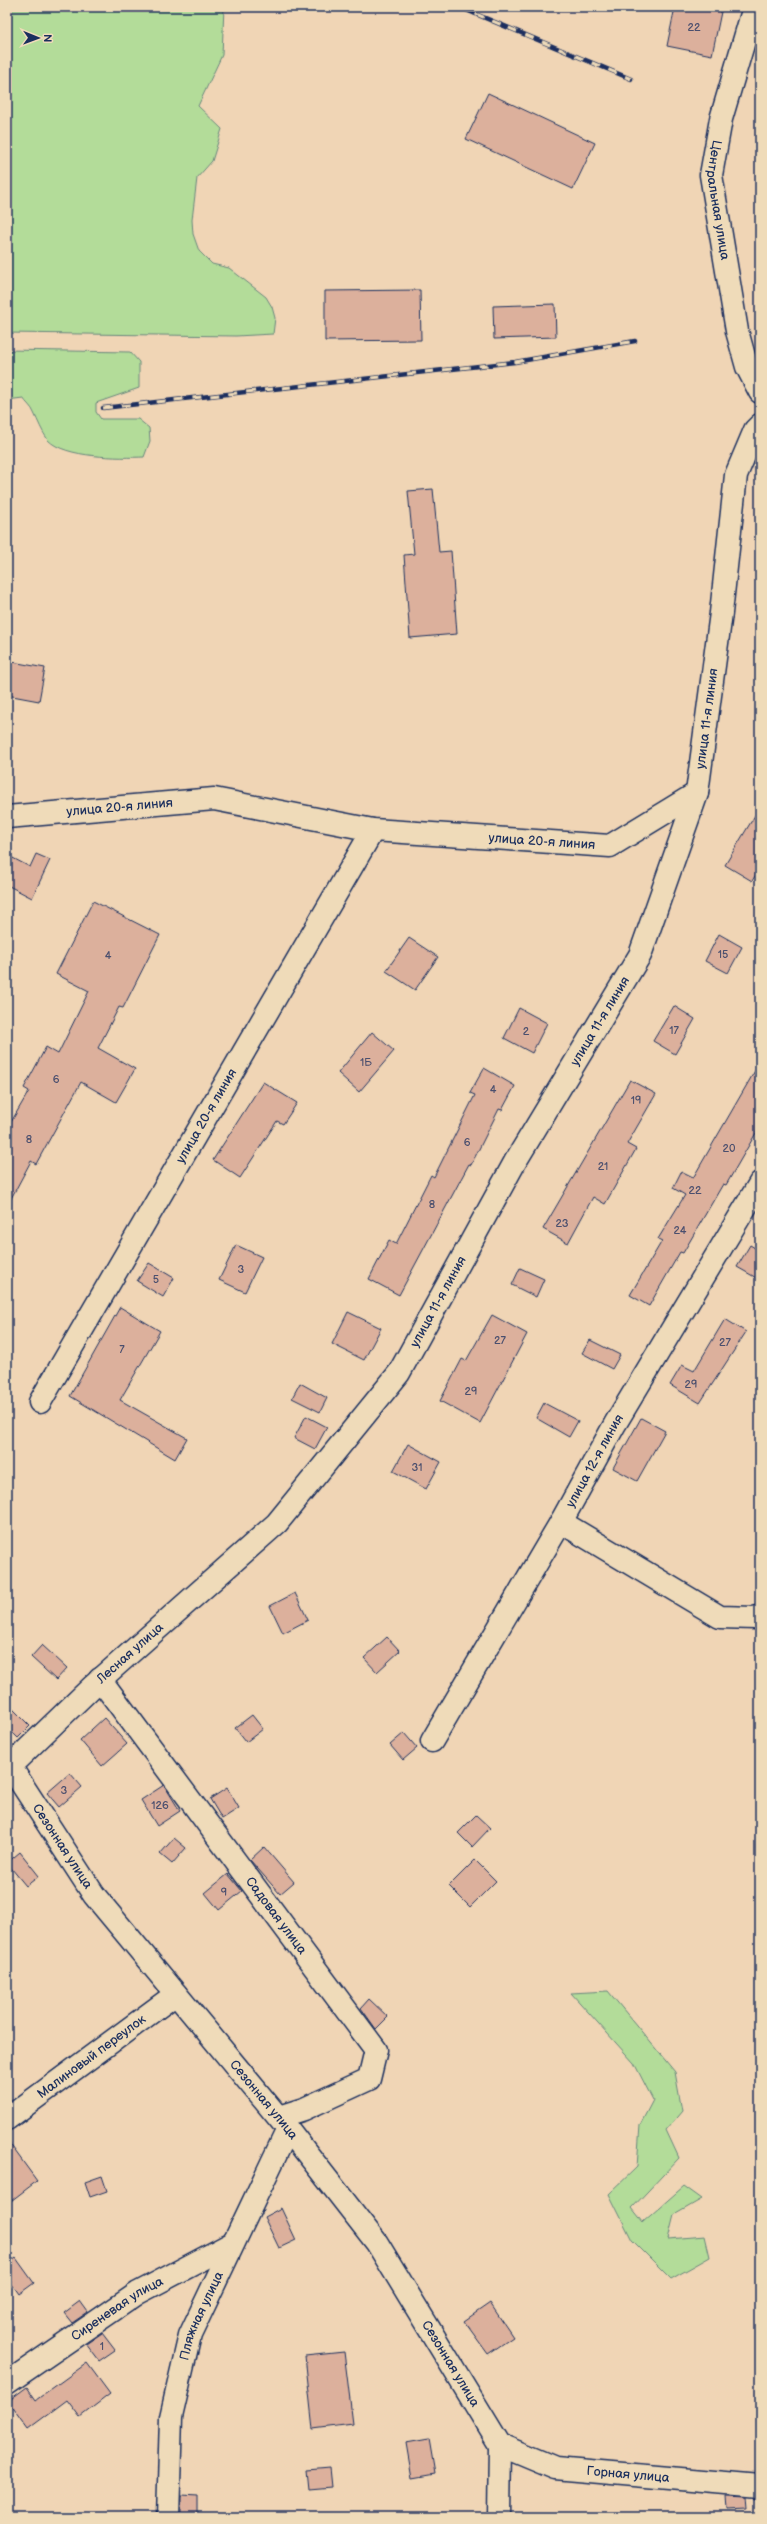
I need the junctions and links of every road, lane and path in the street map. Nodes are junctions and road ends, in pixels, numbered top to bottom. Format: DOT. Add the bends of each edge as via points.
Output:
graph roads {
  1 [pos="754,7"];
  2 [pos="760,392"];
  3 [pos="760,425"];
  4 [pos="697,793"];
  5 [pos="7,817"];
  6 [pos="373,830"];
  7 [pos="760,1183"];
  8 [pos="40,1402"];
  9 [pos="561,1522"];
  10 [pos="257,1541"];
  11 [pos="760,1616"];
  12 [pos="100,1680"];
  13 [pos="432,1741"];
  14 [pos="9,1767"];
  15 [pos="176,1994"];
  16 [pos="7,2119"];
  17 [pos="284,2123"];
  18 [pos="234,2243"];
  19 [pos="7,2383"];
  20 [pos="500,2445"];
  21 [pos="760,2486"];
  22 [pos="168,2517"];
  23 [pos="498,2517"];
  1 -- 2 [label="street, Центральная улица" via="721,119 711,175 737,331 747,367"];
  3 -- 4 [label="street, улица 11-я линия" via="755,430 736,475"];
  4 -- 6 [label="street, улица 20-я линия" via="610,846"];
  4 -- 10 [label="street, улица 11-я линия" via="640,955 515,1162 398,1373 277,1523"];
  5 -- 6 [label="street, улица 20-я линия" via="214,799"];
  6 -- 8 [label="street, улица 20-я линия"];
  7 -- 9 [label="street, улица 12-я линия" via="615,1424"];
  9 -- 11 [label="street" via="720,1617"];
  9 -- 13 [label="street, улица 12-я линия"];
  10 -- 12 [label="street, Лесная улица"];
  12 -- 14 [label="street, Лесная улица"];
  12 -- 17 [label="street, Садовая улица" via="376,2050 369,2078 304,2109"];
  14 -- 15 [label="street, Сезонная улица" via="94,1895"];
  15 -- 16 [label="street, Малиновый переулок"];
  15 -- 17 [label="street, Сезонная улица"];
  17 -- 18 [label="street, Пляжная улица"];
  17 -- 20 [label="street, Сезонная улица" via="377,2243"];
  18 -- 19 [label="street, Сиреневая улица" via="138,2293"];
  18 -- 22 [label="street, Пляжная улица" via="190,2335 171,2417"];
  20 -- 21 [label="street, Горная улица" via="555,2468"];
  20 -- 23 [label="street"];
}
